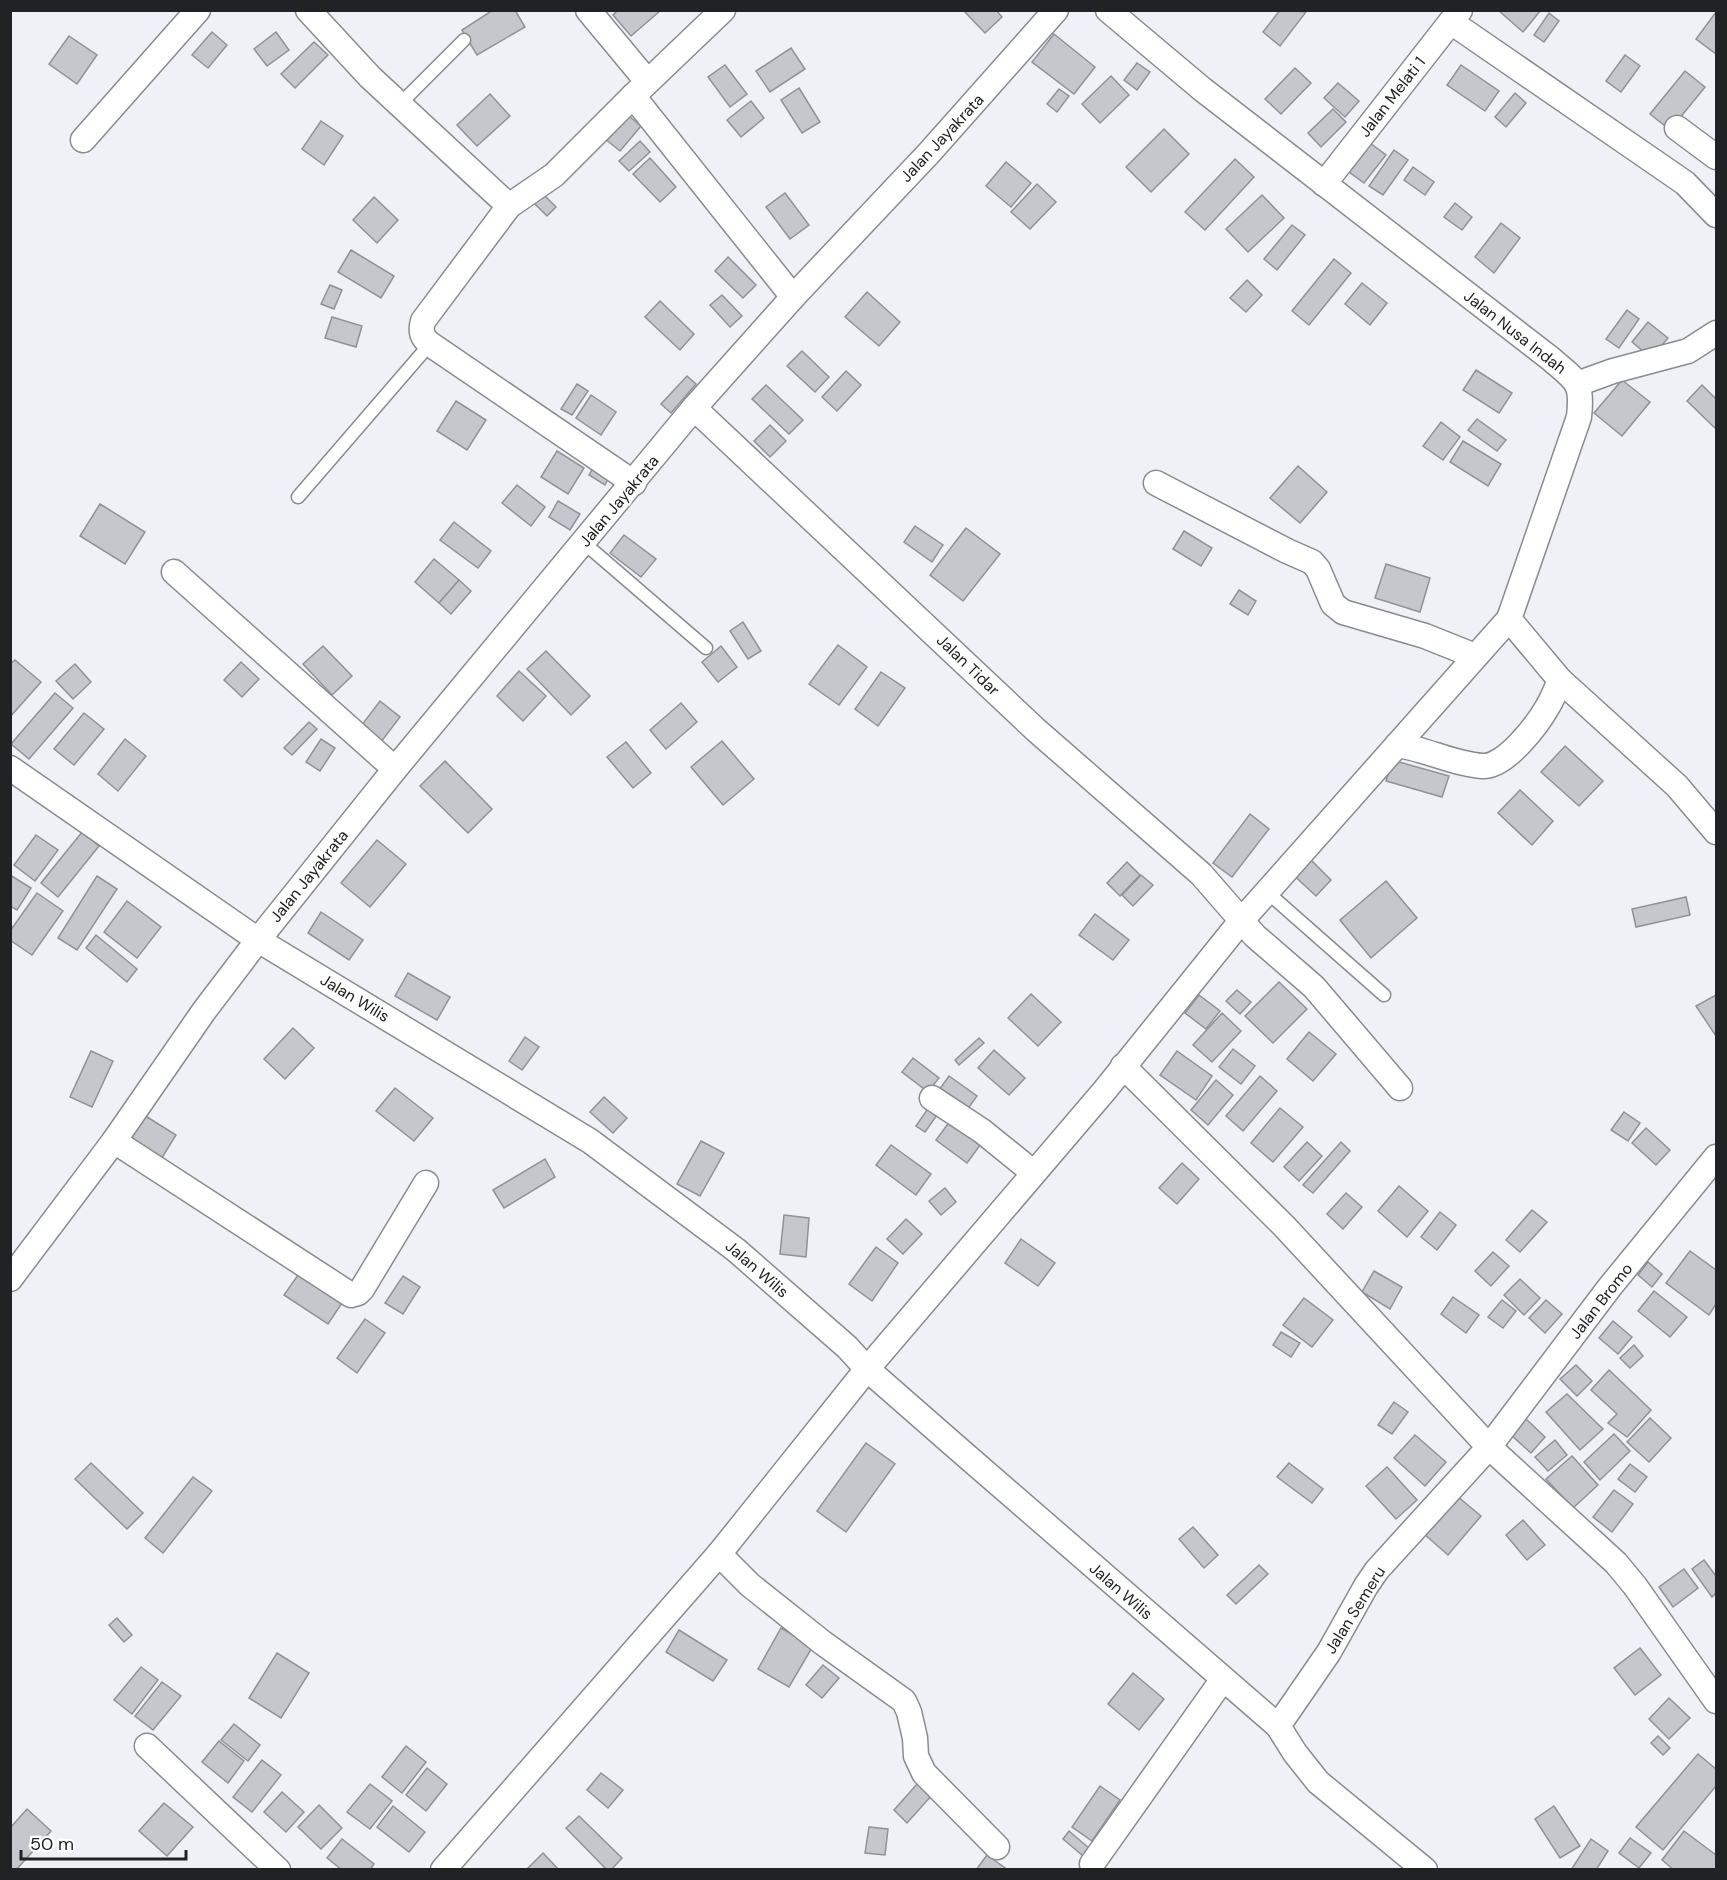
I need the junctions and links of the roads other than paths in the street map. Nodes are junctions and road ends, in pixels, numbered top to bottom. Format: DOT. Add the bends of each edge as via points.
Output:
graph roads {
  1 [pos="198,10"];
  2 [pos="308,10"];
  3 [pos="588,10"];
  4 [pos="723,10"];
  5 [pos="1056,10"];
  6 [pos="1108,10"];
  7 [pos="1455,16"];
  8 [pos="464,40"];
  9 [pos="640,88"];
  10 [pos="400,104"];
  11 [pos="1677,128"];
  12 [pos="82,140"];
  13 [pos="1716,157"];
  14 [pos="1324,184"];
  15 [pos="509,206"];
  16 [pos="1716,215"];
  17 [pos="792,297"];
  18 [pos="1716,333"];
  19 [pos="430,344"];
  20 [pos="1577,384"];
  21 [pos="694,408"];
  22 [pos="634,483"];
  23 [pos="1156,483"];
  24 [pos="298,497"];
  25 [pos="584,543"];
  26 [pos="174,572"];
  27 [pos="1509,619"];
  28 [pos="706,648"];
  29 [pos="1475,656"];
  30 [pos="1560,680"];
  31 [pos="1397,745"];
  32 [pos="10,768"];
  33 [pos="395,770"];
  34 [pos="1716,832"];
  35 [pos="1267,892"];
  36 [pos="1241,921"];
  37 [pos="258,940"];
  38 [pos="1384,995"];
  39 [pos="1123,1066"];
  40 [pos="1400,1088"];
  41 [pos="932,1098"];
  42 [pos="114,1140"];
  43 [pos="1716,1158"];
  44 [pos="1034,1173"];
  45 [pos="426,1183"];
  46 [pos="10,1279"];
  47 [pos="867,1369"];
  48 [pos="1489,1447"];
  49 [pos="719,1554"];
  50 [pos="1223,1679"];
  51 [pos="1716,1701"];
  52 [pos="1278,1726"];
  53 [pos="147,1746"];
  54 [pos="997,1847"];
  55 [pos="1092,1864"];
  56 [pos="278,1869"];
  57 [pos="442,1869"];
  58 [pos="1425,1869"];
  1 -- 12 [label="street"];
  2 -- 10 [label="street"];
  3 -- 9 [label="street"];
  4 -- 9 [label="street"];
  5 -- 17 [label="street, Jalan Jayakrata" via="930,153"];
  6 -- 14 [label="street, Jalan Nusa Indah"];
  7 -- 14 [label="street, Jalan Melati 1"];
  7 -- 16 [label="street" via="1685,183"];
  8 -- 10 [label="lane"];
  9 -- 15 [label="street" via="554,175"];
  9 -- 17 [label="street"];
  10 -- 15 [label="street"];
  11 -- 13 [label="street"];
  14 -- 20 [label="street, Jalan Nusa Indah" via="1551,358"];
  15 -- 19 [label="street" via="423,321 421,333"];
  17 -- 21 [label="street, Jalan Jayakrata"];
  18 -- 20 [label="street" via="1688,351"];
  19 -- 22 [label="street"];
  19 -- 24 [label="lane"];
  20 -- 27 [label="street, Jalan Nusa Indah" via="1581,395 1579,417"];
  21 -- 22 [label="street, Jalan Jayakrata"];
  21 -- 36 [label="street, Jalan Tidar" via="1036,730 1202,874"];
  22 -- 25 [label="street, Jalan Jayakrata"];
  23 -- 29 [label="street" via="1312,562 1333,604 1343,612 1425,636"];
  25 -- 28 [label="lane"];
  25 -- 33 [label="street, Jalan Jayakrata"];
  26 -- 33 [label="street"];
  27 -- 29 [label="street"];
  27 -- 30 [label="street"];
  29 -- 31 [label="street"];
  30 -- 31 [label="street" via="1528,735 1496,763 1484,767"];
  30 -- 34 [label="street" via="1677,786"];
  31 -- 35 [label="street"];
  32 -- 37 [label="street, Jalan Wilis"];
  33 -- 37 [label="street, Jalan Jayakrata"];
  35 -- 36 [label="street"];
  35 -- 38 [label="lane"];
  36 -- 39 [label="street"];
  36 -- 40 [label="street, Jalan Tidar" via="1314,987"];
  37 -- 42 [label="street, Jalan Jayakrata"];
  37 -- 47 [label="street, Jalan Wilis" via="590,1141 736,1250"];
  39 -- 44 [label="street"];
  39 -- 48 [label="street" via="1284,1226"];
  41 -- 44 [label="street" via="982,1131"];
  42 -- 45 [label="street" via="351,1295 362,1289"];
  42 -- 46 [label="street"];
  43 -- 48 [label="street, Jalan Bromo" via="1609,1288"];
  44 -- 47 [label="street"];
  47 -- 49 [label="street"];
  47 -- 50 [label="street, Jalan Wilis"];
  48 -- 51 [label="street" via="1616,1563"];
  48 -- 52 [label="street, Jalan Semeru" via="1377,1570 1329,1652"];
  49 -- 54 [label="street" via="777,1607 904,1701 916,1756 924,1773"];
  49 -- 57 [label="street"];
  50 -- 52 [label="street, Jalan Wilis"];
  50 -- 55 [label="street"];
  52 -- 58 [label="street, Jalan Wilis" via="1318,1782"];
  53 -- 56 [label="street"];
}
